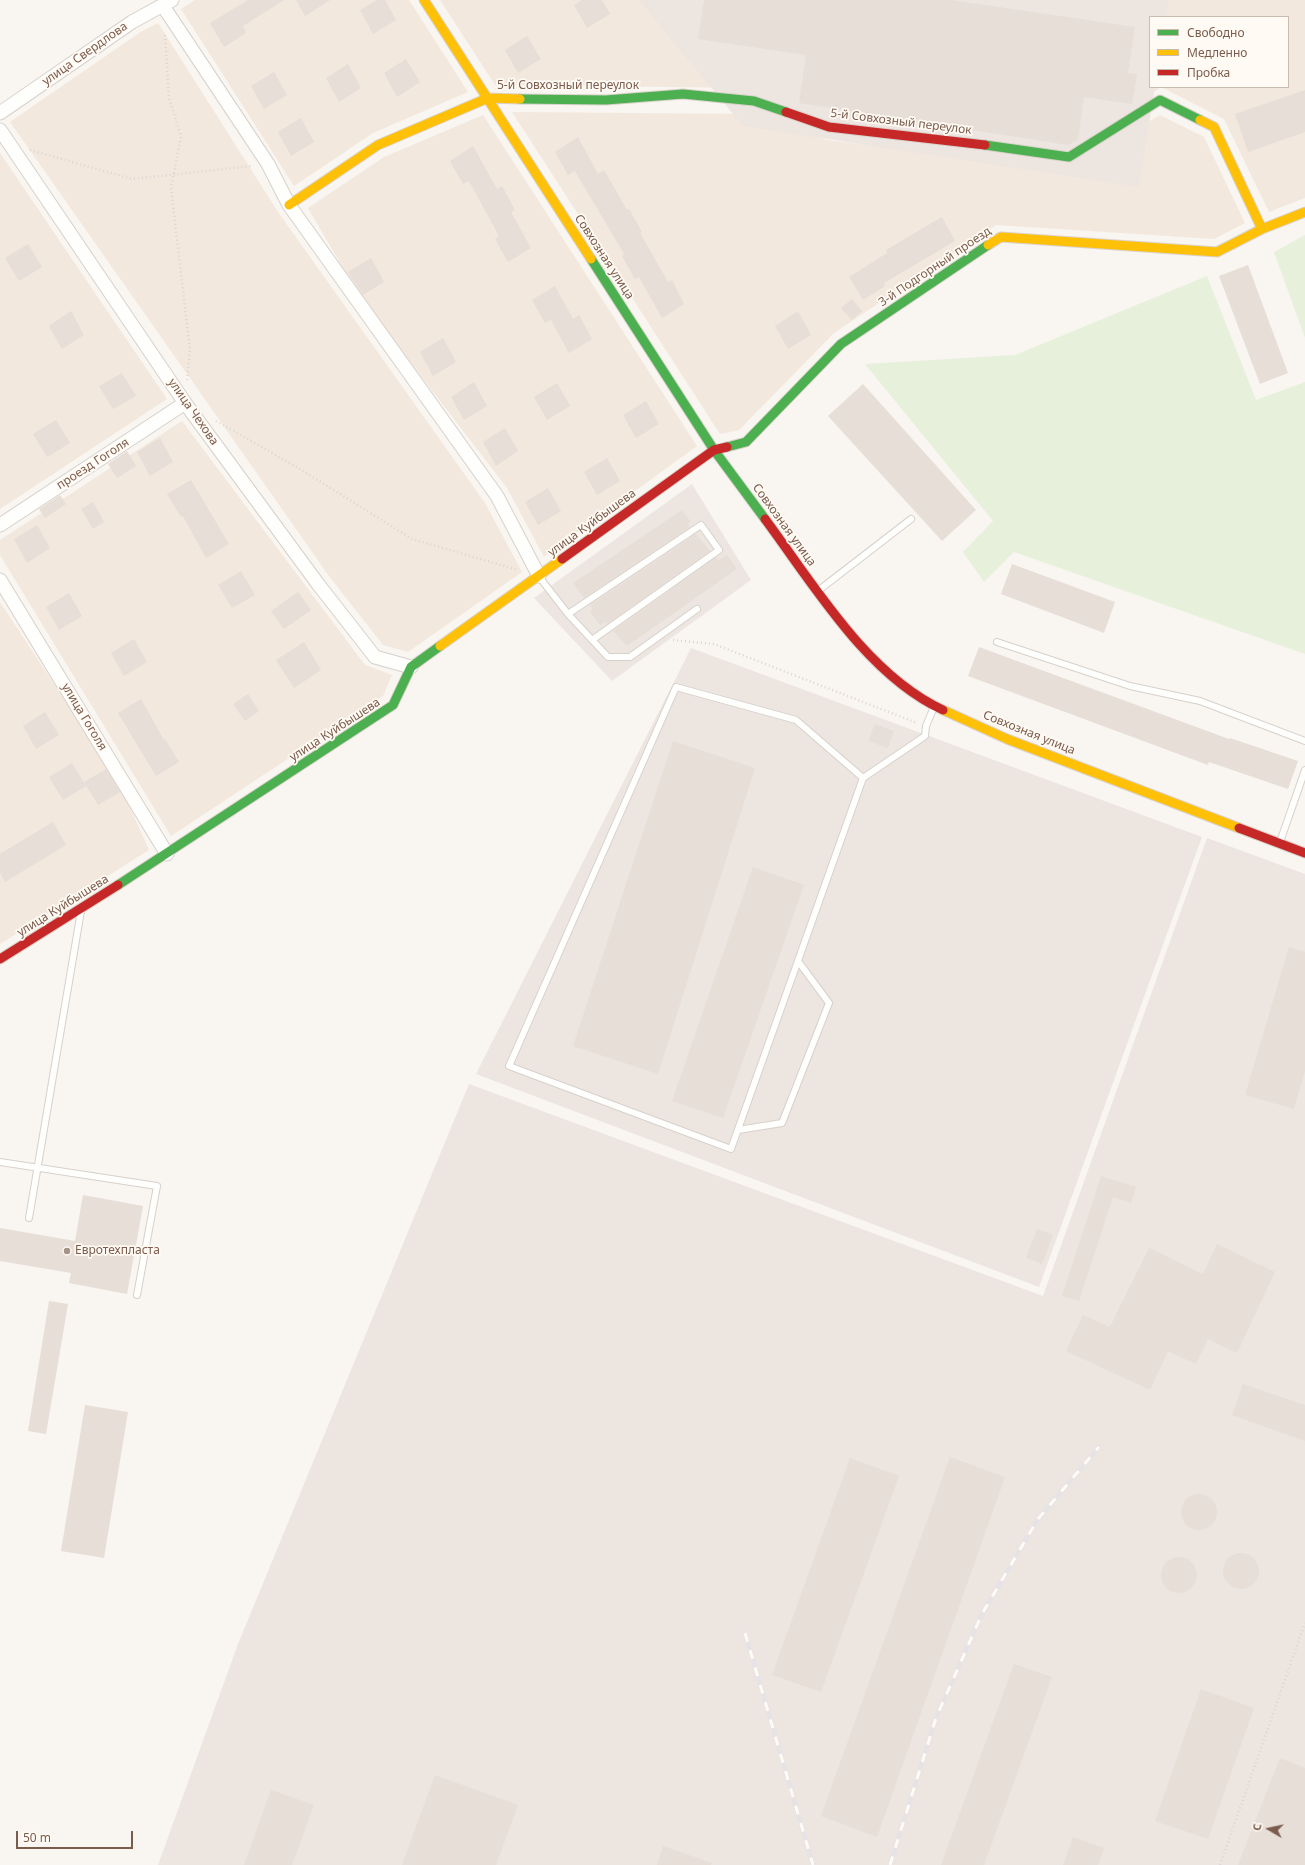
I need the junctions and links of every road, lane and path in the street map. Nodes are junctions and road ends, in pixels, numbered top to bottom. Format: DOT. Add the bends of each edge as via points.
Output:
graph roads {
  1 [pos="424,0"];
  2 [pos="167,3"];
  3 [pos="164,29"];
  4 [pos="488,98"];
  5 [pos="0,113"];
  6 [pos="0,130"];
  7 [pos="10,144"];
  8 [pos="268,164"];
  9 [pos="173,175"];
  10 [pos="289,205"];
  11 [pos="1305,212"];
  12 [pos="1262,229"];
  13 [pos="185,403"];
  14 [pos="212,418"];
  15 [pos="714,450"];
  16 [pos="911,518"];
  17 [pos="0,524"];
  18 [pos="539,576"];
  19 [pos="0,580"];
  20 [pos="818,591"];
  21 [pos="697,609"];
  22 [pos="568,614"];
  23 [pos="654,638"];
  24 [pos="592,640"];
  25 [pos="997,642"];
  26 [pos="410,667"];
  27 [pos="935,706"];
  28 [pos="926,726"];
  29 [pos="1305,742"];
  30 [pos="1305,770"];
  31 [pos="864,778"];
  32 [pos="1280,844"];
  33 [pos="1305,852"];
  34 [pos="167,854"];
  35 [pos="82,908"];
  36 [pos="0,959"];
  37 [pos="798,961"];
  38 [pos="738,1130"];
  39 [pos="0,1162"];
  40 [pos="38,1168"];
  41 [pos="29,1218"];
  42 [pos="137,1295"];
  43 [pos="1305,1623"];
  44 [pos="1220,1865"];
  1 -- 4 [label="street, Совхозная улица"];
  2 -- 5 [label="street, улица Свердлова" via="132,22"];
  2 -- 8 [label="street"];
  3 -- 9 [label="path" via="169,98 181,136"];
  4 -- 10 [label="street, 5-й Совхозный переулок" via="378,145"];
  4 -- 12 [label="street, 5-й Совхозный переулок" via="606,100 684,94 746,100 829,127 1069,157 1160,100 1214,127"];
  4 -- 15 [label="street, Совхозная улица"];
  6 -- 7 [label="street, улица Чехова"];
  7 -- 9 [label="path" via="132,179"];
  7 -- 13 [label="street, улица Чехова"];
  8 -- 9 [label="path"];
  8 -- 10 [label="street"];
  9 -- 13 [label="path" via="171,188 190,350"];
  10 -- 18 [label="street" via="497,496"];
  11 -- 12 [label="street, 3-й Подгорный проезд"];
  12 -- 15 [label="street, 3-й Подгорный проезд" via="1217,252 1001,237 841,344 746,442"];
  13 -- 17 [label="street, проезд Гоголя"];
  13 -- 26 [label="street, улица Чехова" via="375,657"];
  14 -- 18 [label="path" via="300,468 412,539"];
  15 -- 18 [label="street, улица Куйбышева"];
  15 -- 20 [label="street, Совхозная улица"];
  16 -- 20 [label="lane"];
  18 -- 22 [label="lane"];
  18 -- 26 [label="street, улица Куйбышева"];
  19 -- 34 [label="street, улица Гоголя"];
  20 -- 27 [label="street, Совхозная улица" via="868,654 890,676"];
  21 -- 23 [label="lane"];
  22 -- 24 [label="lane"];
  22 -- 24 [label="lane" via="701,525 719,550"];
  23 -- 24 [label="lane" via="630,657 608,657"];
  23 -- 28 [label="path" via="714,644"];
  25 -- 29 [label="lane" via="1130,686 1200,701"];
  26 -- 34 [label="street, улица Куйбышева" via="393,705"];
  27 -- 28 [label="lane"];
  27 -- 32 [label="street, Совхозная улица" via="1007,739"];
  28 -- 31 [label="lane" via="925,736"];
  30 -- 32 [label="lane"];
  31 -- 37 [label="lane"];
  31 -- 38 [label="lane" via="796,720 676,687 509,1066 731,1149"];
  32 -- 33 [label="street, Совхозная улица"];
  34 -- 35 [label="street, улица Куйбышева"];
  35 -- 36 [label="street, улица Куйбышева"];
  35 -- 40 [label="lane"];
  37 -- 38 [label="lane"];
  37 -- 38 [label="lane" via="829,1003 782,1123"];
  39 -- 40 [label="lane"];
  40 -- 41 [label="lane"];
  40 -- 42 [label="lane" via="157,1186"];
  43 -- 44 [label="path"];
}
